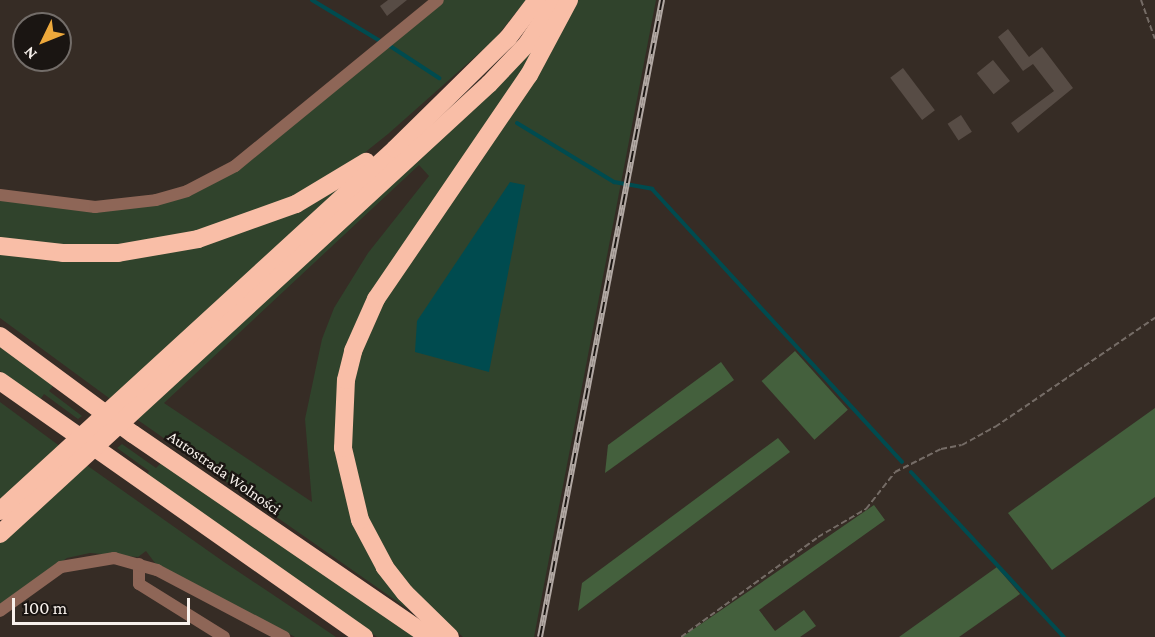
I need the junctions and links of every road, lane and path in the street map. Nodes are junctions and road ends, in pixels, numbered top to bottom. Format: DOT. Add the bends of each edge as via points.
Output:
graph roads {
  1 [pos="438,0"];
  2 [pos="537,0"];
  3 [pos="556,0"];
  4 [pos="569,0"];
  5 [pos="1141,0"];
  6 [pos="1155,39"];
  7 [pos="440,104"];
  8 [pos="0,195"];
  9 [pos="0,246"];
  10 [pos="1155,318"];
  11 [pos="0,336"];
  12 [pos="0,381"];
  13 [pos="0,387"];
  14 [pos="21,397"];
  15 [pos="0,511"];
  16 [pos="0,534"];
  17 [pos="139,564"];
  18 [pos="0,611"];
  19 [pos="224,637"];
  20 [pos="284,637"];
  21 [pos="364,637"];
  22 [pos="429,637"];
  23 [pos="450,637"];
  24 [pos="681,637"];
  1 -- 8 [label="street" via="243,160 195,187 156,200 95,207"];
  2 -- 7 [label="highway" via="502,44"];
  3 -- 16 [label="highway" via="527,44 489,84"];
  4 -- 23 [label="highway" via="529,75 376,299 356,343 346,380 343,448 360,520 385,567 405,593"];
  5 -- 6 [label="path"];
  7 -- 9 [label="highway" via="333,185 229,230 171,245 118,252 63,253"];
  7 -- 15 [label="highway"];
  10 -- 24 [label="path" via="995,427 895,472 866,509 809,543"];
  11 -- 22 [label="highway, Autostrada Wolności" via="133,434"];
  12 -- 14 [label="highway"];
  13 -- 14 [label="highway"];
  14 -- 21 [label="highway"];
  17 -- 18 [label="street" via="114,558 61,567"];
  17 -- 19 [label="street" via="139,584"];
  17 -- 20 [label="street"];
}
